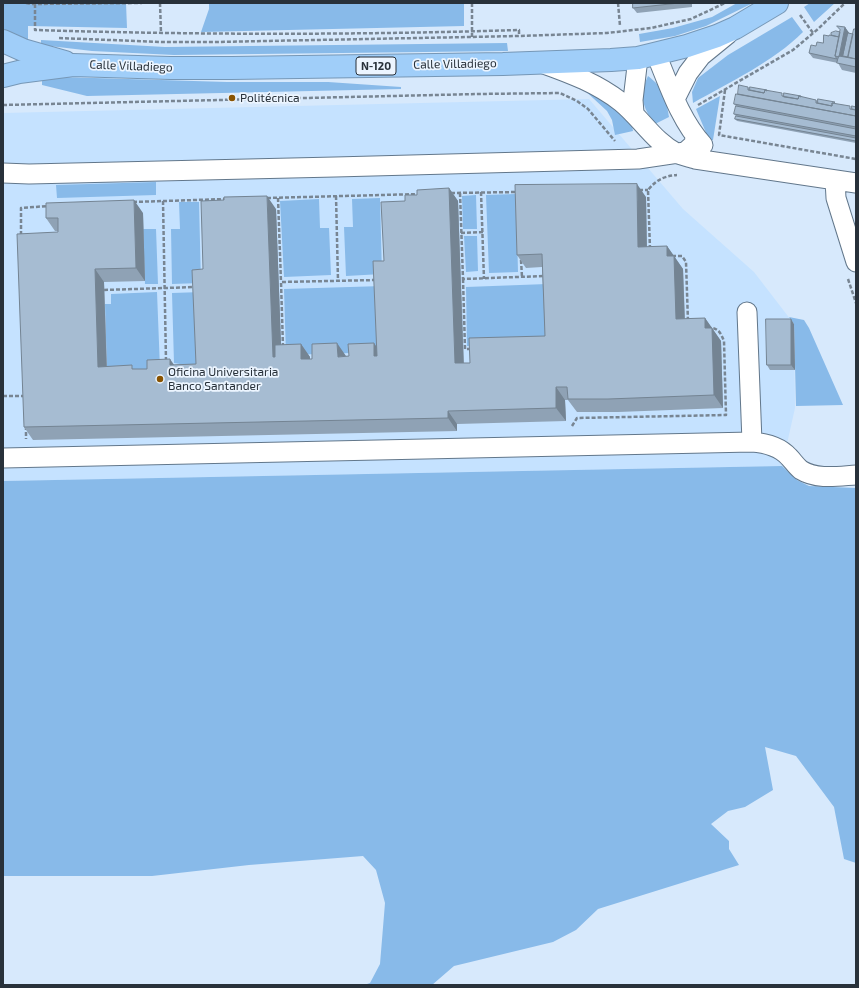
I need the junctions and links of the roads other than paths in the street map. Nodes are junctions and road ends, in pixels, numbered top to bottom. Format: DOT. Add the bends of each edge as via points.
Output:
graph roads {
  1 [pos="777,3"];
  2 [pos="735,28"];
  3 [pos="3,41"];
  4 [pos="647,56"];
  5 [pos="539,62"];
  6 [pos="74,64"];
  7 [pos="3,76"];
  8 [pos="676,99"];
  9 [pos="634,113"];
  10 [pos="695,137"];
  11 [pos="678,154"];
  12 [pos="719,162"];
  13 [pos="3,173"];
  14 [pos="835,180"];
  15 [pos="856,183"];
  16 [pos="851,268"];
  17 [pos="747,312"];
  18 [pos="752,442"];
  19 [pos="3,458"];
  20 [pos="856,475"];
  1 -- 2 [label="highway, Calle Villadiego"];
  2 -- 4 [label="highway, Calle Villadiego" via="687,46"];
  2 -- 8 [label="street" via="701,56 688,73"];
  3 -- 6 [label="highway, Calle Villadiego" via="23,50"];
  4 -- 5 [label="highway, Calle Villadiego"];
  4 -- 8 [label="street"];
  4 -- 9 [label="street" via="632,100"];
  5 -- 6 [label="highway, Calle Villadiego / N-120" via="232,68"];
  5 -- 9 [label="street" via="579,76 607,92"];
  6 -- 7 [label="highway, Calle Villadiego"];
  8 -- 10 [label="street"];
  9 -- 11 [label="street" via="658,140"];
  10 -- 11 [label="street" via="690,148"];
  10 -- 12 [label="street"];
  11 -- 12 [label="street"];
  11 -- 13 [label="street" via="638,159 556,162"];
  12 -- 14 [label="street"];
  14 -- 15 [label="street"];
  14 -- 16 [label="street" via="836,198"];
  17 -- 18 [label="street"];
  18 -- 19 [label="street"];
  18 -- 20 [label="street" via="777,448 802,470 812,475"];
}
